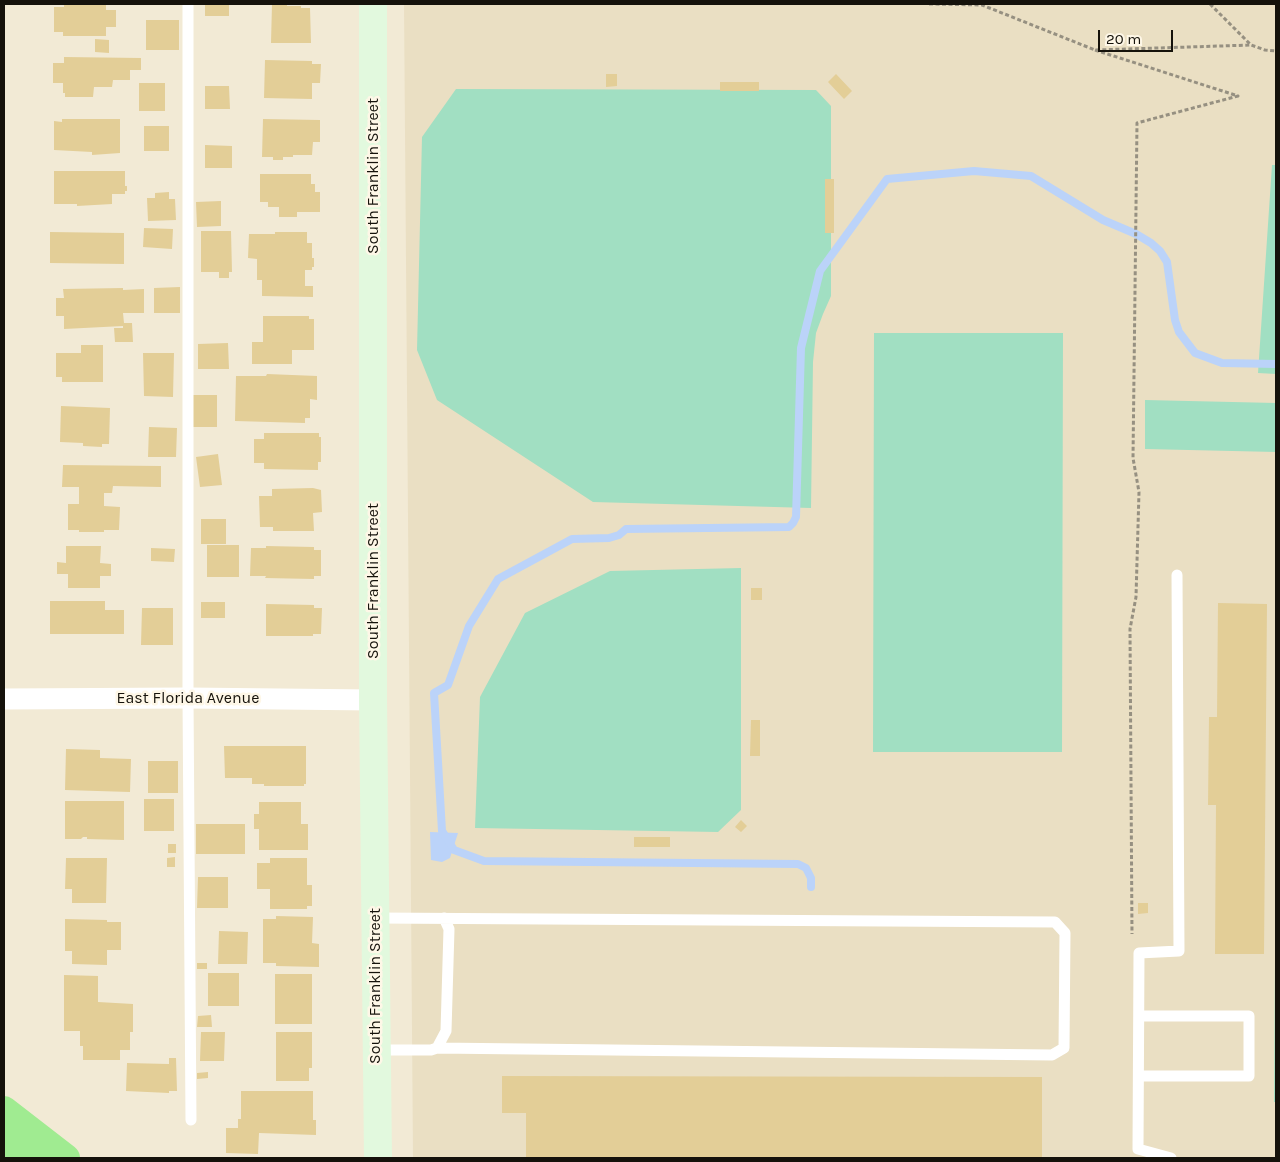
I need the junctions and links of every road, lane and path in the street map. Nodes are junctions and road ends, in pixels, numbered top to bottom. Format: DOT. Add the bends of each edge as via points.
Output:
graph roads {
  1 [pos="188,4"];
  2 [pos="373,4"];
  3 [pos="929,4"];
  4 [pos="1210,4"];
  5 [pos="1251,45"];
  6 [pos="1095,50"];
  7 [pos="1276,51"];
  8 [pos="1177,575"];
  9 [pos="4,698"];
  10 [pos="188,698"];
  11 [pos="373,700"];
  12 [pos="375,918"];
  13 [pos="444,918"];
  14 [pos="1132,934"];
  15 [pos="1139,1016"];
  16 [pos="437,1048"];
  17 [pos="376,1050"];
  18 [pos="1139,1076"];
  19 [pos="4,1110"];
  20 [pos="191,1120"];
  21 [pos="4,1141"];
  22 [pos="32,1158"];
  23 [pos="66,1158"];
  24 [pos="378,1158"];
  25 [pos="1171,1158"];
  1 -- 10 [label="lane"];
  2 -- 11 [label="street, South Franklin Street"];
  3 -- 6 [label="path" via="982,5"];
  4 -- 5 [label="path"];
  5 -- 6 [label="path"];
  5 -- 7 [label="path"];
  6 -- 14 [label="path" via="1238,96 1137,123 1133,458 1139,492 1136,597 1130,629"];
  8 -- 15 [label="lane" via="1179,952 1139,953"];
  9 -- 10 [label="street, East Florida Avenue"];
  10 -- 11 [label="street, East Florida Avenue"];
  10 -- 20 [label="lane"];
  11 -- 12 [label="street, South Franklin Street"];
  12 -- 13 [label="lane"];
  12 -- 17 [label="street, South Franklin Street"];
  13 -- 16 [label="lane" via="449,929 446,1031"];
  13 -- 16 [label="lane" via="1054,922 1064,933 1064,1048 1052,1055"];
  15 -- 18 [label="lane"];
  15 -- 18 [label="lane" via="1249,1016 1249,1076"];
  16 -- 17 [label="lane"];
  17 -- 24 [label="street, South Franklin Street"];
  18 -- 25 [label="lane" via="1138,1149"];
  19 -- 23 [label="highway"];
  21 -- 22 [label="highway"];
}
